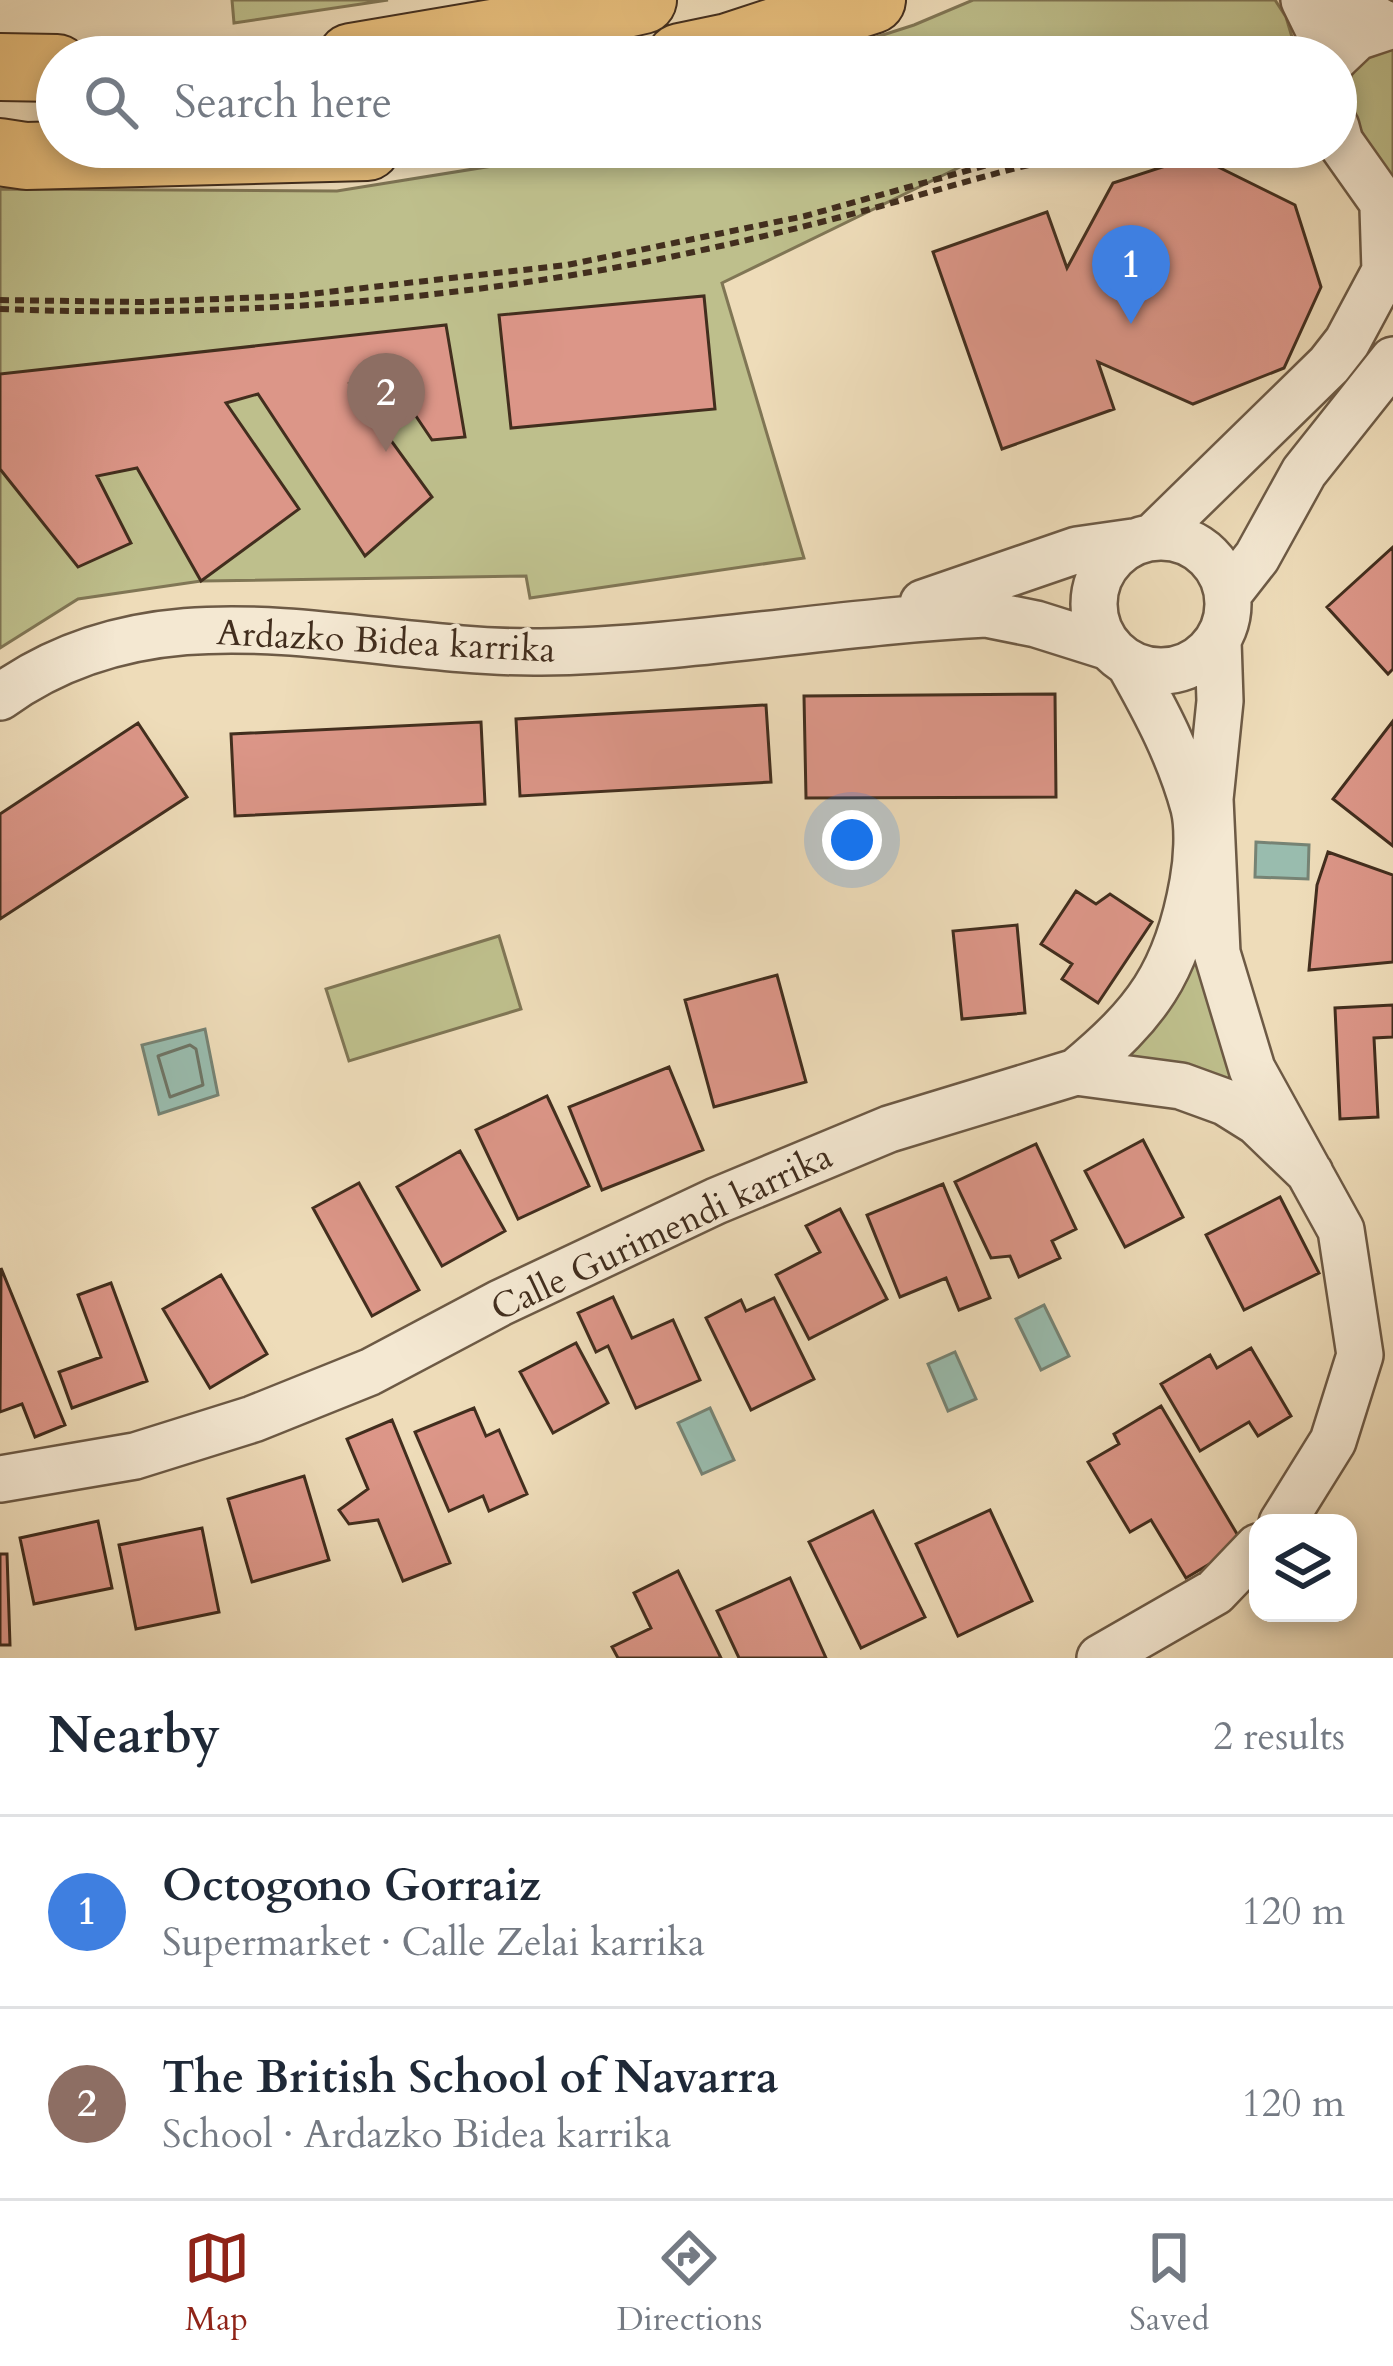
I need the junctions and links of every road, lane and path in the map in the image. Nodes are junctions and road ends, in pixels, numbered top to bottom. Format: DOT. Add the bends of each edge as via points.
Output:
graph roads {
  1 [pos="872,0"];
  2 [pos="1304,0"];
  3 [pos="1342,0"];
  4 [pos="632,2"];
  5 [pos="1390,26"];
  6 [pos="475,36"];
  7 [pos="762,36"];
  8 [pos="1323,36"];
  9 [pos="1357,37"];
  10 [pos="0,67"];
  11 [pos="36,68"];
  12 [pos="0,133"];
  13 [pos="36,134"];
  14 [pos="0,152"];
  15 [pos="36,155"];
  16 [pos="1357,167"];
  17 [pos="977,168"];
  18 [pos="1011,168"];
  19 [pos="1388,213"];
  20 [pos="0,299"];
  21 [pos="0,309"];
  22 [pos="1389,365"];
  23 [pos="1143,540"];
  24 [pos="1228,594"];
  25 [pos="856,624"];
  26 [pos="1218,641"];
  27 [pos="1120,656"];
  28 [pos="0,697"];
  29 [pos="1076,1072"];
  30 [pos="1310,1173"];
  31 [pos="0,1479"];
  32 [pos="1288,1514"];
  33 [pos="1249,1556"];
  34 [pos="1100,1658"];
  1 -- 7 [label="highway"];
  2 -- 8 [label="street"];
  3 -- 5 [label="street"];
  4 -- 6 [label="highway"];
  5 -- 9 [label="street"];
  10 -- 11 [label="highway"];
  12 -- 13 [label="highway"];
  14 -- 15 [label="highway"];
  16 -- 19 [label="street"];
  17 -- 20 [label="path" via="805,216 549,268 292,296"];
  18 -- 21 [label="path" via="785,231 569,275 292,306"];
  19 -- 23 [label="street" via="1385,271 1347,343"];
  22 -- 24 [label="street" via="1304,472"];
  23 -- 24 [label="street" via="1174,537 1210,557"];
  23 -- 25 [label="street, Ardazko Bidea karrika" via="1077,550"];
  23 -- 27 [label="street" via="1115,554 1095,589 1098,630"];
  24 -- 26 [label="street"];
  25 -- 27 [label="street, Ardazko Bidea karrika" via="986,614"];
  25 -- 28 [label="street, Ardazko Bidea karrika" via="543,652 288,630 148,633"];
  26 -- 27 [label="street" via="1205,656 1169,671"];
  26 -- 30 [label="street" via="1210,800 1217,953 1252,1069"];
  27 -- 29 [label="street" via="1172,740 1196,813 1196,869 1162,982 1124,1032"];
  29 -- 30 [label="street, Calle Gurimendi karrika" via="1180,1086 1225,1102"];
  29 -- 31 [label="street, Calle Gurimendi karrika" via="889,1129 716,1201 370,1372 253,1419 135,1456"];
  30 -- 32 [label="street" via="1341,1230 1360,1355 1334,1441"];
  33 -- 34 [label="street" via="1215,1592"];
}
